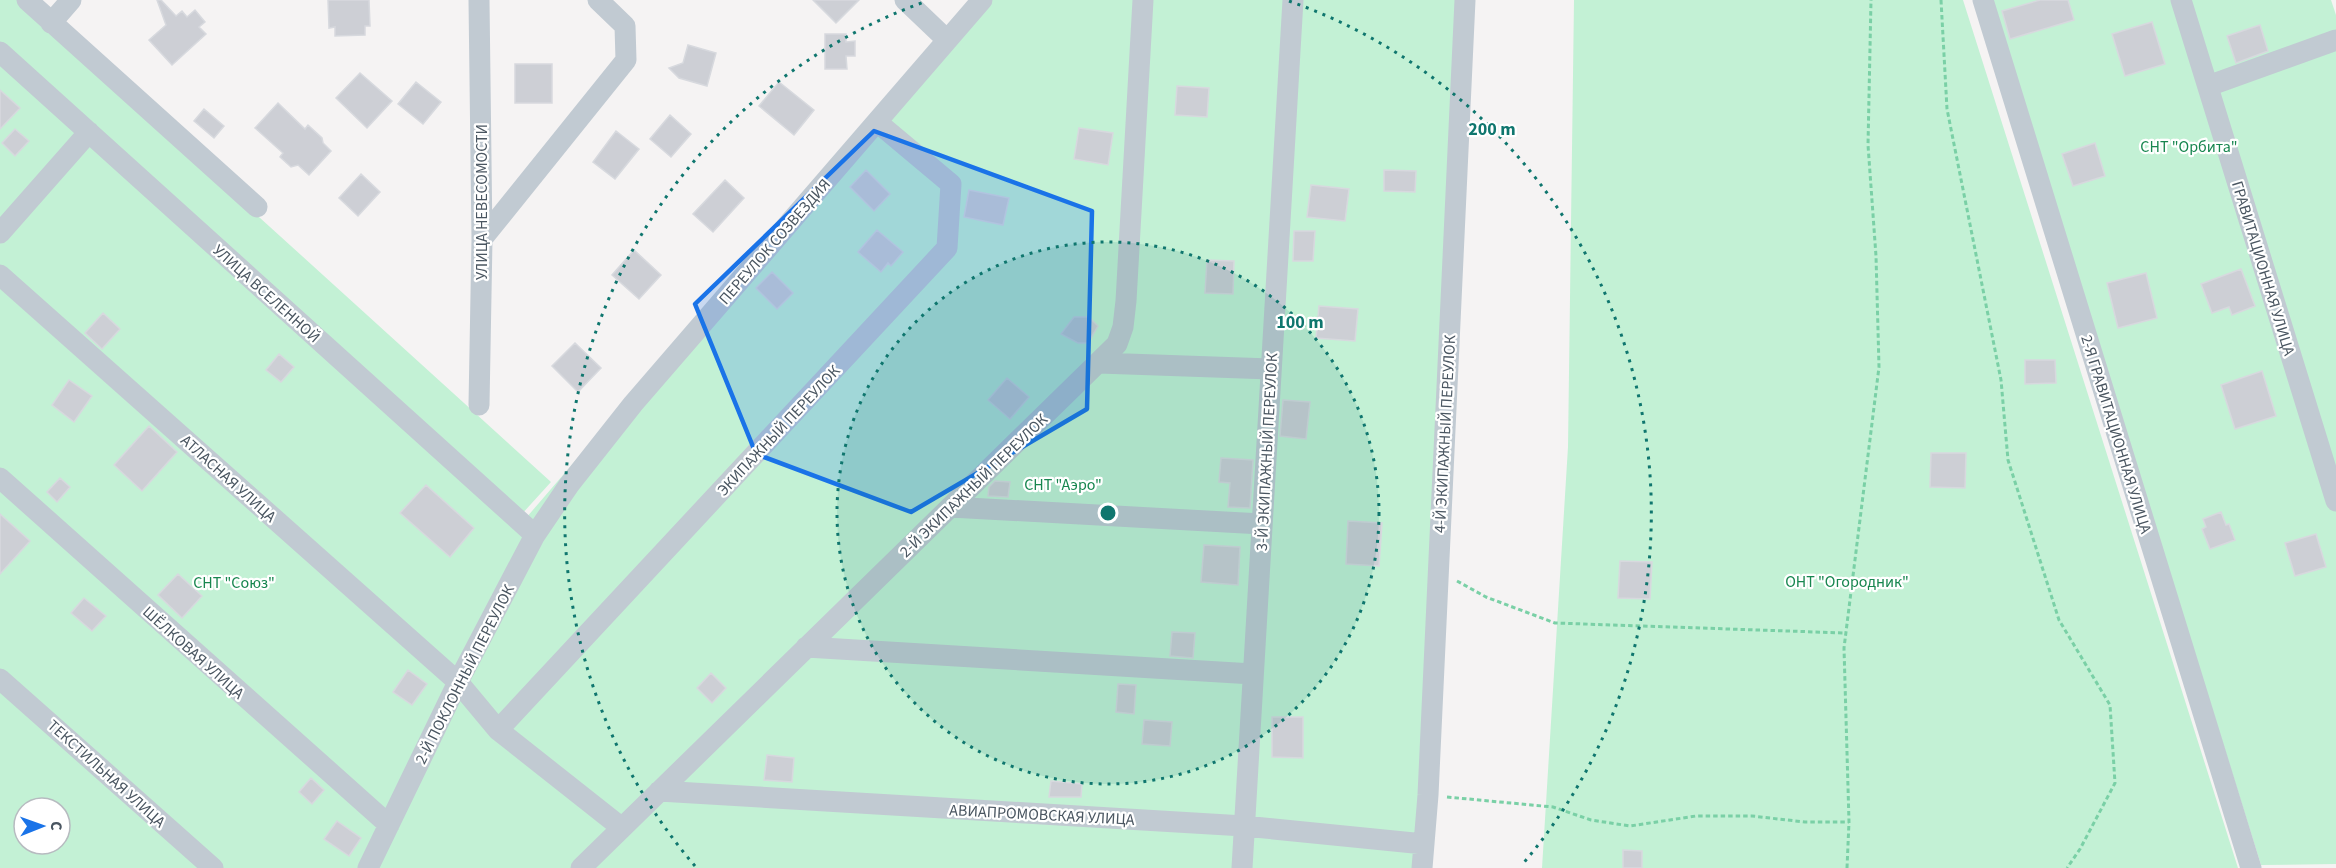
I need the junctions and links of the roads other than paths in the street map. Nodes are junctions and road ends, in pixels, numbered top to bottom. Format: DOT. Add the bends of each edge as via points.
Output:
graph roads {
  1 [pos="27,0"];
  2 [pos="71,0"];
  3 [pos="479,0"];
  4 [pos="598,0"];
  5 [pos="905,0"];
  6 [pos="982,0"];
  7 [pos="1143,0"];
  8 [pos="1293,0"];
  9 [pos="1466,0"];
  10 [pos="1983,0"];
  11 [pos="2181,0"];
  12 [pos="51,23"];
  13 [pos="947,40"];
  14 [pos="2336,40"];
  15 [pos="0,52"];
  16 [pos="2208,86"];
  17 [pos="877,122"];
  18 [pos="89,132"];
  19 [pos="257,207"];
  20 [pos="0,233"];
  21 [pos="482,238"];
  22 [pos="0,275"];
  23 [pos="1098,363"];
  24 [pos="1271,369"];
  25 [pos="479,405"];
  26 [pos="0,478"];
  27 [pos="569,485"];
  28 [pos="2336,501"];
  29 [pos="950,507"];
  30 [pos="1262,524"];
  31 [pos="535,535"];
  32 [pos="806,647"];
  33 [pos="1253,674"];
  34 [pos="0,679"];
  35 [pos="459,682"];
  36 [pos="498,730"];
  37 [pos="659,791"];
  38 [pos="389,825"];
  39 [pos="1244,826"];
  40 [pos="621,828"];
  41 [pos="1424,844"];
  42 [pos="213,868"];
  43 [pos="368,868"];
  44 [pos="581,868"];
  45 [pos="1242,868"];
  46 [pos="1422,868"];
  47 [pos="2251,868"];
  1 -- 12 [label="street"];
  2 -- 12 [label="street"];
  3 -- 21 [label="street, УЛИЦА НЕВЕСОМОСТИ"];
  4 -- 21 [label="street" via="625,26 626,60"];
  5 -- 13 [label="street"];
  6 -- 13 [label="street, ПЕРЕУЛОК СОЗВЕЗДИЯ"];
  7 -- 23 [label="street, 2-Й ЭКИПАЖНЫЙ ПЕРЕУЛОК" via="1123,327 1117,344"];
  8 -- 24 [label="street, 3-Й ЭКИПАЖНЫЙ ПЕРЕУЛОК"];
  9 -- 41 [label="street, 4-Й ЭКИПАЖНЫЙ ПЕРЕУЛОК"];
  10 -- 47 [label="street, 2-Я ГРАВИТАЦИОННАЯ УЛИЦА"];
  11 -- 16 [label="street, ГРАВИТАЦИОННАЯ УЛИЦА"];
  12 -- 19 [label="street"];
  13 -- 17 [label="street, ПЕРЕУЛОК СОЗВЕЗДИЯ"];
  14 -- 16 [label="street"];
  15 -- 18 [label="street, УЛИЦА ВСЕЛЕННОЙ"];
  16 -- 28 [label="street, ГРАВИТАЦИОННАЯ УЛИЦА"];
  17 -- 27 [label="street, ПЕРЕУЛОК СОЗВЕЗДИЯ" via="633,404"];
  17 -- 36 [label="street, ЭКИПАЖНЫЙ ПЕРЕУЛОК" via="951,184 947,248"];
  18 -- 20 [label="street"];
  18 -- 31 [label="street, УЛИЦА ВСЕЛЕННОЙ"];
  21 -- 25 [label="street, УЛИЦА НЕВЕСОМОСТИ"];
  22 -- 35 [label="street, АТЛАСНАЯ УЛИЦА"];
  23 -- 24 [label="street"];
  23 -- 29 [label="street, 2-Й ЭКИПАЖНЫЙ ПЕРЕУЛОК"];
  24 -- 30 [label="street, 3-Й ЭКИПАЖНЫЙ ПЕРЕУЛОК"];
  26 -- 38 [label="street, ШЁЛКОВАЯ УЛИЦА"];
  27 -- 31 [label="street, 2-Й ПОКЛОННЫЙ ПЕРЕУЛОК"];
  29 -- 30 [label="street"];
  29 -- 32 [label="street, 2-Й ЭКИПАЖНЫЙ ПЕРЕУЛОК"];
  30 -- 33 [label="street, 3-Й ЭКИПАЖНЫЙ ПЕРЕУЛОК"];
  31 -- 35 [label="street, 2-Й ПОКЛОННЫЙ ПЕРЕУЛОК"];
  32 -- 33 [label="street"];
  32 -- 37 [label="street, 2-Й ЭКИПАЖНЫЙ ПЕРЕУЛОК"];
  33 -- 39 [label="street, 3-Й ЭКИПАЖНЫЙ ПЕРЕУЛОК"];
  34 -- 42 [label="street, ТЕКСТИЛЬНАЯ УЛИЦА"];
  35 -- 36 [label="street, АТЛАСНАЯ УЛИЦА"];
  35 -- 38 [label="street, 2-Й ПОКЛОННЫЙ ПЕРЕУЛОК"];
  36 -- 40 [label="street, АТЛАСНАЯ УЛИЦА"];
  37 -- 39 [label="street, АВИАПРОМОВСКАЯ УЛИЦА"];
  37 -- 40 [label="street, 2-Й ЭКИПАЖНЫЙ ПЕРЕУЛОК"];
  38 -- 43 [label="street, 2-Й ПОКЛОННЫЙ ПЕРЕУЛОК"];
  39 -- 41 [label="street, АВИАПРОМОВСКАЯ УЛИЦА"];
  39 -- 45 [label="street, 3-Й ЭКИПАЖНЫЙ ПЕРЕУЛОК"];
  40 -- 44 [label="street, 2-Й ЭКИПАЖНЫЙ ПЕРЕУЛОК"];
  41 -- 46 [label="street, 4-Й ЭКИПАЖНЫЙ ПЕРЕУЛОК"];
}
